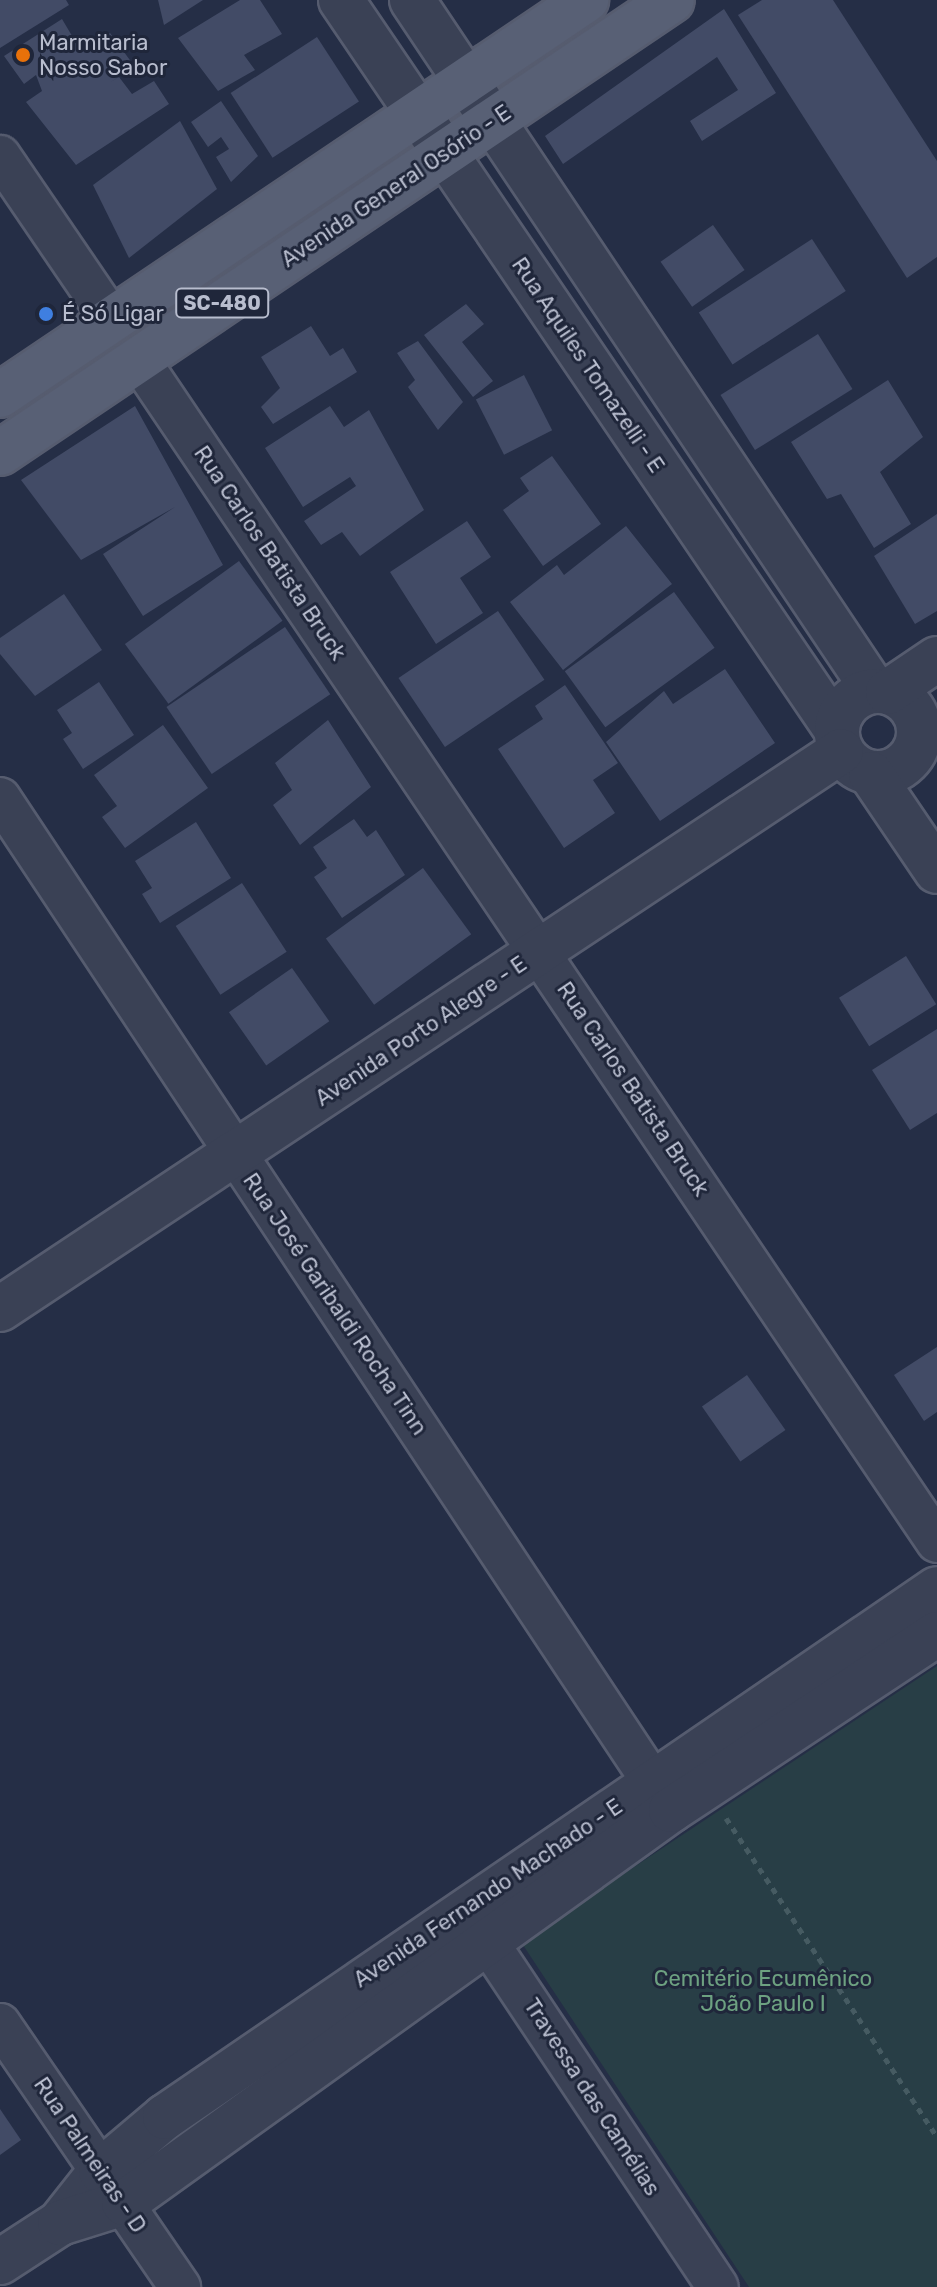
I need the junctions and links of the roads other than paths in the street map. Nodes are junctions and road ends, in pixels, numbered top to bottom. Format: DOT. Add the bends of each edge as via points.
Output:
graph roads {
  1 [pos="341,0"];
  2 [pos="412,0"];
  3 [pos="586,0"];
  4 [pos="672,0"];
  5 [pos="466,81"];
  6 [pos="418,114"];
  7 [pos="494,120"];
  8 [pos="445,154"];
  9 [pos="0,156"];
  10 [pos="112,320"];
  11 [pos="139,360"];
  12 [pos="0,395"];
  13 [pos="704,437"];
  14 [pos="0,453"];
  15 [pos="659,468"];
  16 [pos="937,659"];
  17 [pos="881,691"];
  18 [pos="927,748"];
  19 [pos="849,751"];
  20 [pos="0,798"];
  21 [pos="937,871"];
  22 [pos="541,951"];
  23 [pos="236,1153"];
  24 [pos="0,1309"];
  25 [pos="937,1542"];
  26 [pos="937,1589"];
  27 [pos="937,1634"];
  28 [pos="676,1793"];
  29 [pos="465,1907"];
  30 [pos="490,1942"];
  31 [pos="0,2024"];
  32 [pos="112,2187"];
  33 [pos="0,2262"];
  34 [pos="180,2287"];
  35 [pos="718,2287"];
  1 -- 6 [label="street, Rua Aquiles Tomazelli - E"];
  2 -- 5 [label="street"];
  3 -- 5 [label="main road, SC-480"];
  4 -- 7 [label="main road, Avenida General Osório - E / SC-480"];
  5 -- 6 [label="main road, SC-480"];
  5 -- 7 [label="street"];
  6 -- 8 [label="street, Rua Aquiles Tomazelli - E"];
  6 -- 10 [label="main road, SC-480"];
  7 -- 8 [label="main road, Avenida General Osório - E / SC-480"];
  7 -- 13 [label="street"];
  8 -- 11 [label="main road, Avenida General Osório - E / SC-480"];
  8 -- 15 [label="street, Rua Aquiles Tomazelli - E"];
  9 -- 10 [label="street"];
  10 -- 11 [label="main road"];
  10 -- 12 [label="main road, SC-480"];
  11 -- 14 [label="main road, Avenida General Osório - E / SC-480"];
  11 -- 22 [label="street, Rua Carlos Batista Bruck"];
  13 -- 15 [label="street"];
  13 -- 17 [label="street"];
  15 -- 19 [label="street, Rua Aquiles Tomazelli - E"];
  16 -- 17 [label="street"];
  17 -- 18 [label="street" via="905,700"];
  17 -- 19 [label="street" via="849,704"];
  18 -- 19 [label="street" via="904,766"];
  19 -- 21 [label="street, Rua Aquiles Tomazelli - E"];
  19 -- 22 [label="street, Avenida Porto Alegre - E"];
  20 -- 23 [label="street, Rua José Garibaldi Rocha Tinn"];
  22 -- 23 [label="street, Avenida Porto Alegre - E"];
  22 -- 25 [label="street, Rua Carlos Batista Bruck"];
  23 -- 24 [label="street, Avenida Porto Alegre - E"];
  23 -- 28 [label="street, Rua José Garibaldi Rocha Tinn"];
  26 -- 28 [label="street, Avenida Fernando Machado - E"];
  27 -- 28 [label="street, Avenida Fernando Machado - E"];
  28 -- 29 [label="street, Avenida Fernando Machado - E"];
  28 -- 30 [label="street, Avenida Fernando Machado - E"];
  29 -- 30 [label="street, Travessa das Camélias"];
  29 -- 32 [label="street, Avenida Fernando Machado - E" via="165,2117"];
  30 -- 32 [label="street, Avenida Fernando Machado - E"];
  30 -- 35 [label="street, Travessa das Camélias"];
  31 -- 32 [label="street, Rua Palmeiras - D"];
  32 -- 33 [label="street, Avenida Fernando Machado - E"];
  32 -- 34 [label="street, Rua Palmeiras - D"];
}
